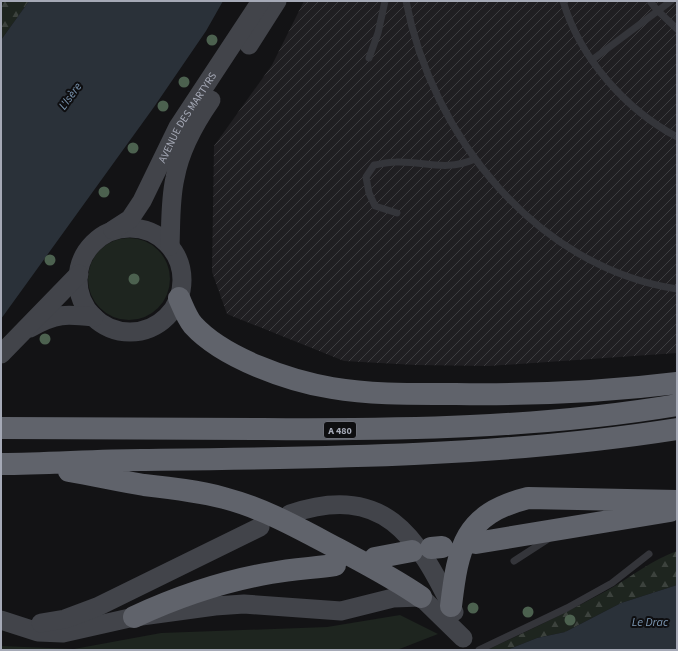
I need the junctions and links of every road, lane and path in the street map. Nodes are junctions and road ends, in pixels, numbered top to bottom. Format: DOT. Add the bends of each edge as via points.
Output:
graph roads {
  1 [pos="261,1"];
  2 [pos="277,1"];
  3 [pos="385,1"];
  4 [pos="406,1"];
  5 [pos="563,1"];
  6 [pos="650,1"];
  7 [pos="671,1"];
  8 [pos="657,10"];
  9 [pos="677,29"];
  10 [pos="369,58"];
  11 [pos="592,60"];
  12 [pos="677,137"];
  13 [pos="475,159"];
  14 [pos="397,213"];
  15 [pos="112,231"];
  16 [pos="170,246"];
  17 [pos="79,274"];
  18 [pos="677,289"];
  19 [pos="179,298"];
  20 [pos="94,317"];
  21 [pos="17,335"];
  22 [pos="1,354"];
  23 [pos="677,384"];
  24 [pos="677,405"];
  25 [pos="1,428"];
  26 [pos="677,429"];
  27 [pos="1,464"];
  28 [pos="33,464"];
  29 [pos="677,501"];
  30 [pos="677,509"];
  31 [pos="290,514"];
  32 [pos="260,527"];
  33 [pos="563,529"];
  34 [pos="476,543"];
  35 [pos="428,549"];
  36 [pos="649,554"];
  37 [pos="375,558"];
  38 [pos="514,560"];
  39 [pos="335,565"];
  40 [pos="421,597"];
  41 [pos="451,606"];
  42 [pos="134,617"];
  43 [pos="10,623"];
  44 [pos="466,644"];
  45 [pos="479,650"];
  1 -- 15 [label="main road, AVENUE DES MARTYRS" via="178,127 142,201 130,219"];
  2 -- 16 [label="main road, AVENUE DES MARTYRS" via="203,111 186,144 175,178"];
  3 -- 10 [label="lane"];
  4 -- 13 [label="lane" via="422,59 439,99 455,130"];
  5 -- 11 [label="lane" via="580,41"];
  6 -- 8 [label="lane"];
  7 -- 8 [label="lane"];
  8 -- 9 [label="lane"];
  8 -- 11 [label="lane"];
  11 -- 12 [label="lane" via="608,81 637,109"];
  13 -- 14 [label="lane" via="462,164 430,166 396,162 374,165 366,177 375,206"];
  13 -- 18 [label="lane" via="519,209 543,229 595,264 628,278"];
  15 -- 16 [label="main road" via="127,228 143,229 158,235"];
  15 -- 17 [label="main road" via="99,238 89,248 82,260"];
  16 -- 19 [label="main road" via="182,274"];
  17 -- 20 [label="main road" via="79,290 84,304"];
  17 -- 21 [label="main road"];
  19 -- 20 [label="main road" via="171,313 158,324 142,331 124,331 108,327"];
  19 -- 23 [label="highway" via="192,323 201,332 246,361 288,377 332,388 397,394 500,395"];
  20 -- 21 [label="main road" via="61,314 43,320"];
  21 -- 22 [label="main road"];
  24 -- 25 [label="highway, A 480" via="612,415 463,428"];
  26 -- 28 [label="highway" via="593,441 462,452 365,457 115,460"];
  27 -- 28 [label="highway"];
  28 -- 40 [label="highway" via="195,492 262,510 379,570"];
  29 -- 41 [label="highway" via="528,498 508,503 486,516 466,539 456,564"];
  30 -- 33 [label="highway"];
  31 -- 41 [label="main road" via="310,507 344,504 360,505 389,519 412,538"];
  32 -- 43 [label="main road" via="97,607 65,619"];
  33 -- 34 [label="highway"];
  33 -- 38 [label="lane"];
  35 -- 37 [label="highway"];
  36 -- 45 [label="lane" via="605,586 567,608"];
  39 -- 42 [label="highway" via="263,575 164,603"];
  40 -- 42 [label="main road" via="393,598 341,610 244,604"];
  40 -- 44 [label="main road"];
  41 -- 44 [label="main road"];
  42 -- 43 [label="main road" via="62,633 38,632"];
}
